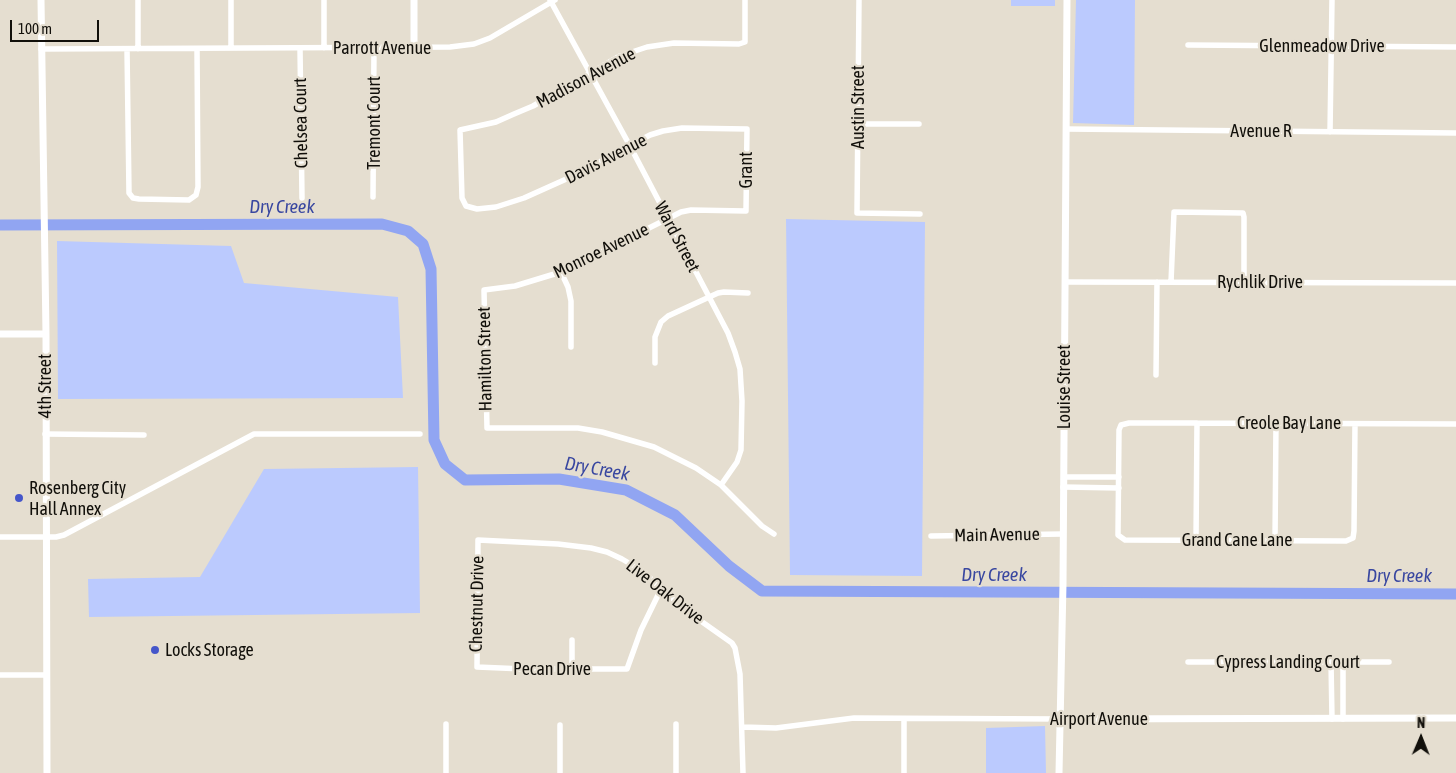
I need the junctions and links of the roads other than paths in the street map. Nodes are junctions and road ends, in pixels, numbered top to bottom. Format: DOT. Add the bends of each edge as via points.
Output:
graph roads {
  1 [pos="41,0"];
  2 [pos="138,0"];
  3 [pos="231,0"];
  4 [pos="324,0"];
  5 [pos="414,0"];
  6 [pos="745,0"];
  7 [pos="859,0"];
  8 [pos="1067,0"];
  9 [pos="1332,0"];
  10 [pos="552,1"];
  11 [pos="1188,45"];
  12 [pos="1332,46"];
  13 [pos="1456,47"];
  14 [pos="231,48"];
  15 [pos="300,48"];
  16 [pos="324,48"];
  17 [pos="374,48"];
  18 [pos="414,48"];
  19 [pos="41,49"];
  20 [pos="127,49"];
  21 [pos="138,49"];
  22 [pos="198,49"];
  23 [pos="590,73"];
  24 [pos="858,124"];
  25 [pos="919,124"];
  26 [pos="746,129"];
  27 [pos="1066,129"];
  28 [pos="1330,132"];
  29 [pos="1456,133"];
  30 [pos="630,146"];
  31 [pos="373,197"];
  32 [pos="302,198"];
  33 [pos="470,208"];
  34 [pos="746,211"];
  35 [pos="920,214"];
  36 [pos="667,218"];
  37 [pos="561,272"];
  38 [pos="1065,282"];
  39 [pos="1157,282"];
  40 [pos="1170,282"];
  41 [pos="1244,282"];
  42 [pos="1456,283"];
  43 [pos="484,290"];
  44 [pos="748,293"];
  45 [pos="709,297"];
  46 [pos="0,334"];
  47 [pos="46,334"];
  48 [pos="571,347"];
  49 [pos="655,363"];
  50 [pos="1156,375"];
  51 [pos="1197,423"];
  52 [pos="1276,423"];
  53 [pos="1355,424"];
  54 [pos="1456,424"];
  55 [pos="45,434"];
  56 [pos="420,434"];
  57 [pos="144,435"];
  58 [pos="1119,476"];
  59 [pos="1064,477"];
  60 [pos="721,485"];
  61 [pos="1064,487"];
  62 [pos="1119,488"];
  63 [pos="774,534"];
  64 [pos="1063,534"];
  65 [pos="931,536"];
  66 [pos="0,537"];
  67 [pos="46,537"];
  68 [pos="478,540"];
  69 [pos="1196,540"];
  70 [pos="1275,541"];
  71 [pos="661,589"];
  72 [pos="572,640"];
  73 [pos="1188,662"];
  74 [pos="1331,662"];
  75 [pos="1342,662"];
  76 [pos="1389,662"];
  77 [pos="477,667"];
  78 [pos="572,669"];
  79 [pos="0,675"];
  80 [pos="46,675"];
  81 [pos="1060,718"];
  82 [pos="1456,718"];
  83 [pos="904,719"];
  84 [pos="1332,719"];
  85 [pos="1343,719"];
  86 [pos="446,724"];
  87 [pos="676,724"];
  88 [pos="560,725"];
  89 [pos="743,727"];
  90 [pos="47,773"];
  91 [pos="446,773"];
  92 [pos="560,773"];
  93 [pos="676,773"];
  94 [pos="742,773"];
  95 [pos="904,773"];
  96 [pos="1059,773"];
  1 -- 19 [label="street, 4th Street"];
  2 -- 21 [label="street"];
  3 -- 14 [label="street"];
  4 -- 16 [label="street"];
  5 -- 18 [label="street"];
  6 -- 23 [label="street, Madison Avenue" via="745,42 660,44 620,56"];
  7 -- 24 [label="street, Austin Street"];
  8 -- 27 [label="street, Louise Street"];
  9 -- 12 [label="street"];
  10 -- 18 [label="street, Parrott Avenue" via="474,44"];
  10 -- 23 [label="street, Ward Street"];
  11 -- 12 [label="street, Glenmeadow Drive"];
  12 -- 13 [label="street, Glenmeadow Drive"];
  12 -- 28 [label="street"];
  14 -- 15 [label="street, Parrott Avenue"];
  14 -- 22 [label="street, Parrott Avenue"];
  15 -- 16 [label="street, Parrott Avenue"];
  15 -- 32 [label="street, Chelsea Court"];
  16 -- 17 [label="street, Parrott Avenue"];
  17 -- 18 [label="street, Parrott Avenue"];
  17 -- 31 [label="street, Tremont Court"];
  19 -- 20 [label="street, Parrott Avenue"];
  19 -- 47 [label="street, 4th Street"];
  20 -- 21 [label="street, Parrott Avenue"];
  20 -- 22 [label="street" via="129,192 133,198 139,199 189,200 196,195 198,188"];
  21 -- 22 [label="street, Parrott Avenue"];
  23 -- 30 [label="street, Ward Street"];
  23 -- 33 [label="street, Madison Avenue" via="533,106 496,122 460,130 462,198"];
  24 -- 25 [label="street"];
  24 -- 35 [label="street, Austin Street" via="857,213"];
  26 -- 30 [label="street, Davis Avenue" via="672,129 650,135"];
  26 -- 34 [label="street, Grant"];
  27 -- 28 [label="street, Avenue R"];
  27 -- 38 [label="street, Louise Street"];
  28 -- 29 [label="street, Avenue R"];
  30 -- 33 [label="street, Davis Avenue" via="524,198 496,207"];
  30 -- 36 [label="street, Ward Street"];
  34 -- 36 [label="street, Monroe Avenue" via="691,210"];
  36 -- 37 [label="street, Monroe Avenue"];
  36 -- 45 [label="street, Ward Street"];
  37 -- 43 [label="street, Monroe Avenue" via="515,286"];
  37 -- 48 [label="street" via="571,301"];
  38 -- 39 [label="street, Rychlik Drive"];
  38 -- 59 [label="street, Louise Street"];
  39 -- 40 [label="street, Rychlik Drive"];
  39 -- 50 [label="street"];
  40 -- 41 [label="street, Rychlik Drive"];
  40 -- 41 [label="street" via="1174,212 1243,213"];
  41 -- 42 [label="street, Rychlik Drive"];
  43 -- 60 [label="street, Hamilton Street" via="487,428 569,428 602,432 661,450"];
  44 -- 45 [label="street" via="724,292"];
  45 -- 49 [label="street" via="662,322 655,337"];
  45 -- 60 [label="street, Ward Street" via="728,333 740,369 741,450"];
  46 -- 47 [label="street"];
  47 -- 55 [label="street, 4th Street"];
  51 -- 52 [label="street, Creole Bay Lane"];
  51 -- 58 [label="street, Creole Bay Lane" via="1122,424 1119,430"];
  51 -- 69 [label="street"];
  52 -- 53 [label="street, Creole Bay Lane"];
  52 -- 70 [label="street"];
  53 -- 54 [label="street, Creole Bay Lane"];
  53 -- 70 [label="street, Grand Cane Lane" via="1352,538 1346,541"];
  55 -- 57 [label="street"];
  55 -- 67 [label="street, 4th Street"];
  56 -- 67 [label="street" via="254,434 64,535"];
  58 -- 59 [label="street"];
  58 -- 62 [label="street"];
  59 -- 61 [label="street, Louise Street"];
  60 -- 63 [label="street"];
  61 -- 62 [label="street"];
  61 -- 64 [label="street, Louise Street"];
  62 -- 69 [label="street, Grand Cane Lane" via="1118,535 1121,538"];
  64 -- 65 [label="street, Main Avenue"];
  64 -- 81 [label="street, Louise Street"];
  66 -- 67 [label="street"];
  67 -- 80 [label="street, 4th Street"];
  68 -- 71 [label="street, Live Oak Drive" via="558,544 599,550 644,572"];
  68 -- 77 [label="street, Chestnut Drive"];
  69 -- 70 [label="street, Grand Cane Lane"];
  71 -- 78 [label="street, Pecan Drive" via="627,669"];
  71 -- 89 [label="street, Live Oak Drive" via="735,648"];
  72 -- 78 [label="street"];
  73 -- 74 [label="street, Cypress Landing Court"];
  74 -- 75 [label="street, Cypress Landing Court"];
  74 -- 84 [label="street"];
  75 -- 76 [label="street, Cypress Landing Court"];
  75 -- 85 [label="street"];
  77 -- 78 [label="street, Pecan Drive"];
  79 -- 80 [label="street"];
  80 -- 90 [label="street, 4th Street"];
  81 -- 83 [label="street, Airport Avenue"];
  81 -- 84 [label="street, Airport Avenue"];
  81 -- 96 [label="street, Louise Street"];
  82 -- 85 [label="street, Airport Avenue"];
  83 -- 89 [label="street, Airport Avenue" via="854,718 776,728"];
  83 -- 95 [label="street"];
  84 -- 85 [label="street, Airport Avenue"];
  86 -- 91 [label="street"];
  87 -- 93 [label="street"];
  88 -- 92 [label="street"];
  89 -- 94 [label="street, Live Oak Drive"];
}
